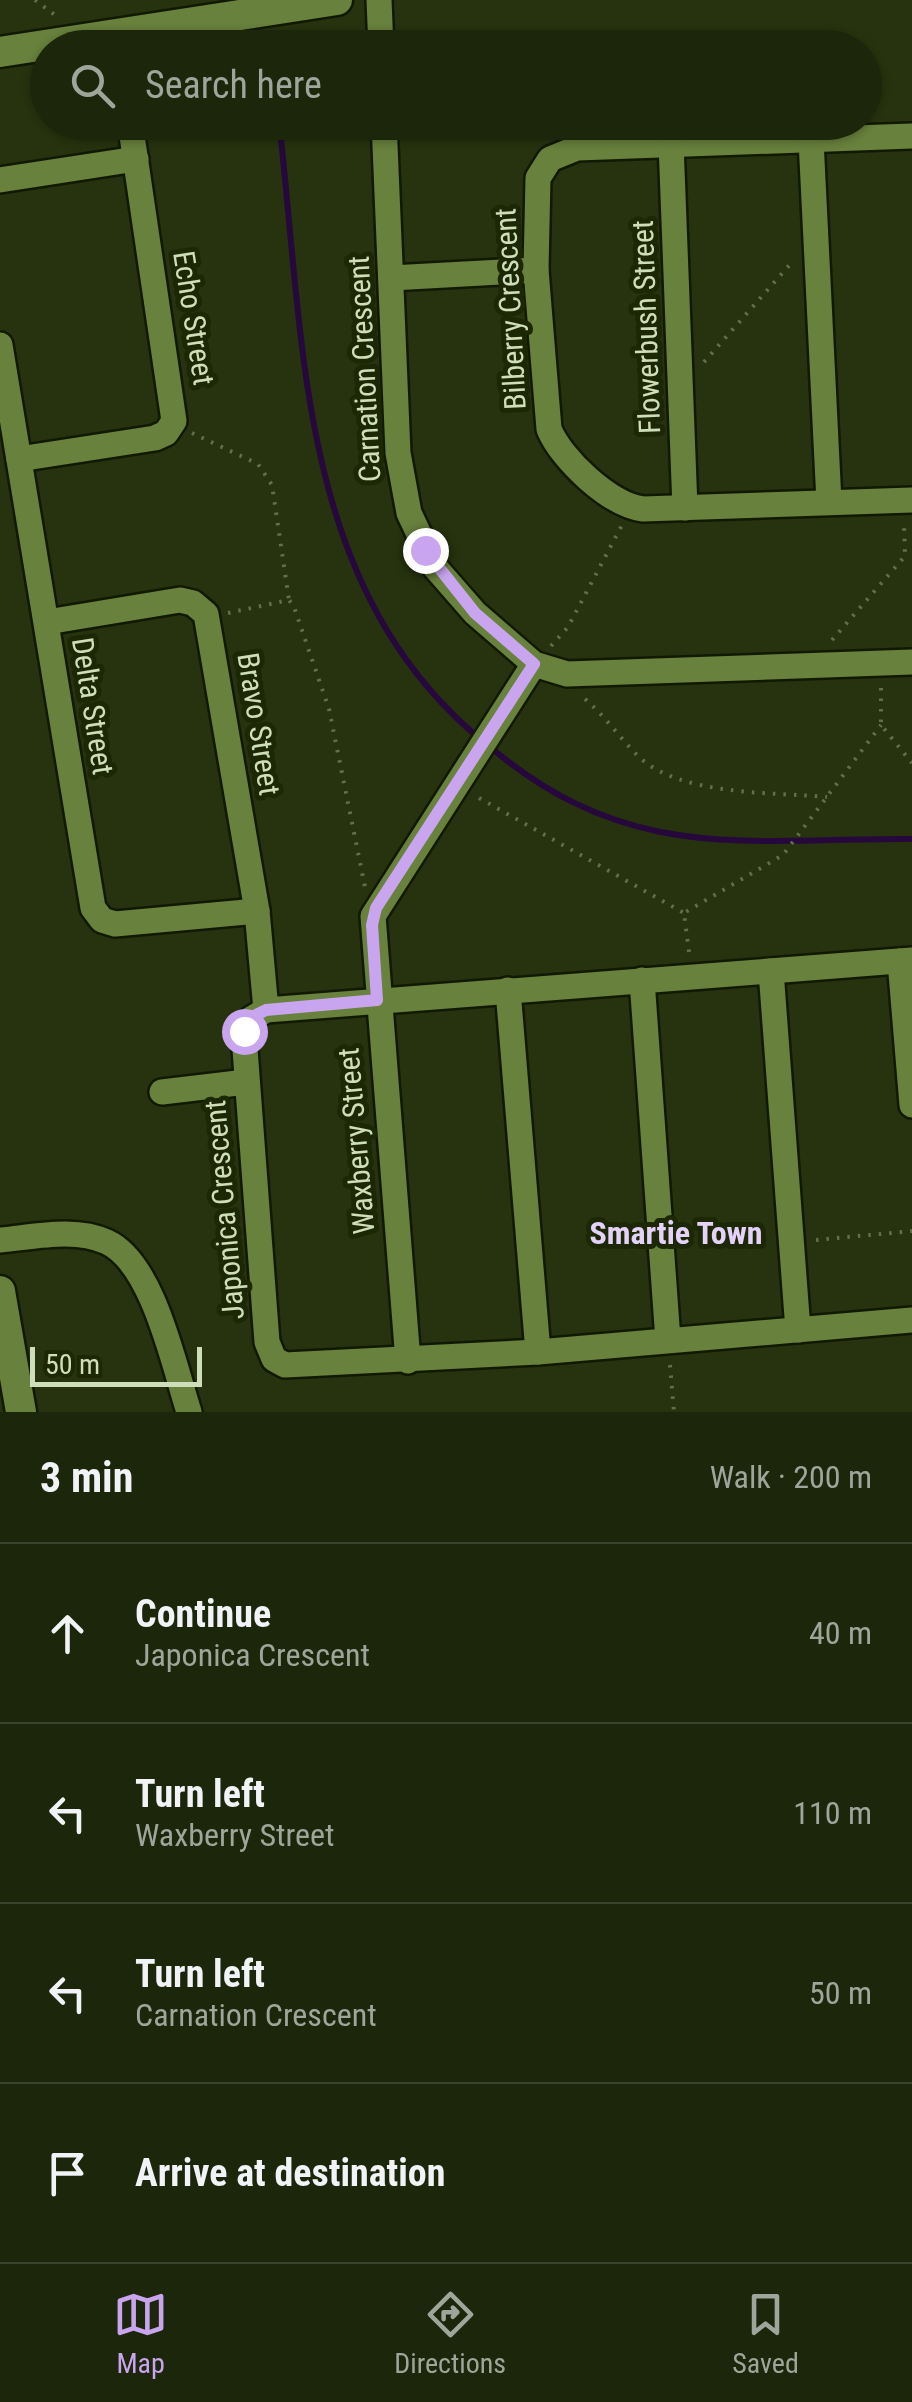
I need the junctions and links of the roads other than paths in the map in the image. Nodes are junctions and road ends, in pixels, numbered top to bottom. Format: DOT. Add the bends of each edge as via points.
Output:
graph roads {
  1 [pos="337,0"];
  2 [pos="379,0"];
  3 [pos="238,7"];
  4 [pos="155,30"];
  5 [pos="380,30"];
  6 [pos="30,49"];
  7 [pos="0,52"];
  8 [pos="912,136"];
  9 [pos="882,137"];
  10 [pos="133,140"];
  11 [pos="385,140"];
  12 [pos="811,140"];
  13 [pos="671,143"];
  14 [pos="136,159"];
  15 [pos="0,180"];
  16 [pos="536,270"];
  17 [pos="390,278"];
  18 [pos="0,346"];
  19 [pos="20,459"];
  20 [pos="908,500"];
  21 [pos="829,502"];
  22 [pos="686,508"];
  23 [pos="46,622"];
  24 [pos="912,662"];
  25 [pos="544,668"];
  26 [pos="257,912"];
  27 [pos="906,960"];
  28 [pos="771,970"];
  29 [pos="642,980"];
  30 [pos="508,990"];
  31 [pos="377,1000"];
  32 [pos="266,1010"];
  33 [pos="246,1082"];
  34 [pos="162,1092"];
  35 [pos="912,1105"];
  36 [pos="0,1240"];
  37 [pos="0,1291"];
  38 [pos="912,1320"];
  39 [pos="798,1330"];
  40 [pos="668,1340"];
  41 [pos="538,1352"];
  42 [pos="408,1360"];
  43 [pos="20,1412"];
  44 [pos="189,1412"];
  1 -- 3 [label="street"];
  2 -- 5 [label="street"];
  3 -- 4 [label="street"];
  6 -- 7 [label="street"];
  8 -- 9 [label="street, Bilberry Crescent"];
  10 -- 14 [label="street, Echo Street"];
  11 -- 17 [label="street, Carnation Crescent"];
  12 -- 13 [label="street, Bilberry Crescent"];
  12 -- 21 [label="street"];
  13 -- 16 [label="street, Bilberry Crescent" via="577,148 550,159 538,178"];
  13 -- 22 [label="street, Flowerbush Street"];
  14 -- 15 [label="street"];
  14 -- 19 [label="street, Echo Street" via="175,408 172,426 154,438"];
  16 -- 17 [label="street"];
  16 -- 22 [label="street, Bilberry Crescent" via="544,406 553,439 631,507"];
  17 -- 25 [label="street, Carnation Crescent" via="400,474 416,532 456,593"];
  18 -- 19 [label="street, Delta Street"];
  19 -- 23 [label="street, Delta Street"];
  20 -- 21 [label="street"];
  21 -- 22 [label="street"];
  23 -- 26 [label="street, Delta Street" via="96,914 115,924"];
  23 -- 26 [label="street, Bravo Street" via="184,600 208,618"];
  24 -- 25 [label="street"];
  25 -- 31 [label="street, Waxberry Street" via="505,712 373,916"];
  26 -- 32 [label="street, Bravo Street"];
  27 -- 28 [label="street"];
  27 -- 35 [label="street"];
  28 -- 29 [label="street"];
  28 -- 39 [label="street"];
  29 -- 30 [label="street"];
  29 -- 40 [label="street"];
  30 -- 31 [label="street"];
  30 -- 41 [label="street"];
  31 -- 32 [label="street"];
  31 -- 42 [label="street, Waxberry Street"];
  32 -- 33 [label="street, Japonica Crescent" via="246,1026"];
  33 -- 34 [label="street"];
  33 -- 42 [label="street, Japonica Crescent" via="271,1354 299,1367"];
  36 -- 44 [label="street" via="72,1234 106,1241 127,1255 156,1312"];
  37 -- 43 [label="street"];
  38 -- 39 [label="street, Japonica Crescent"];
  39 -- 40 [label="street, Japonica Crescent"];
  40 -- 41 [label="street, Japonica Crescent"];
  41 -- 42 [label="street, Japonica Crescent"];
}
